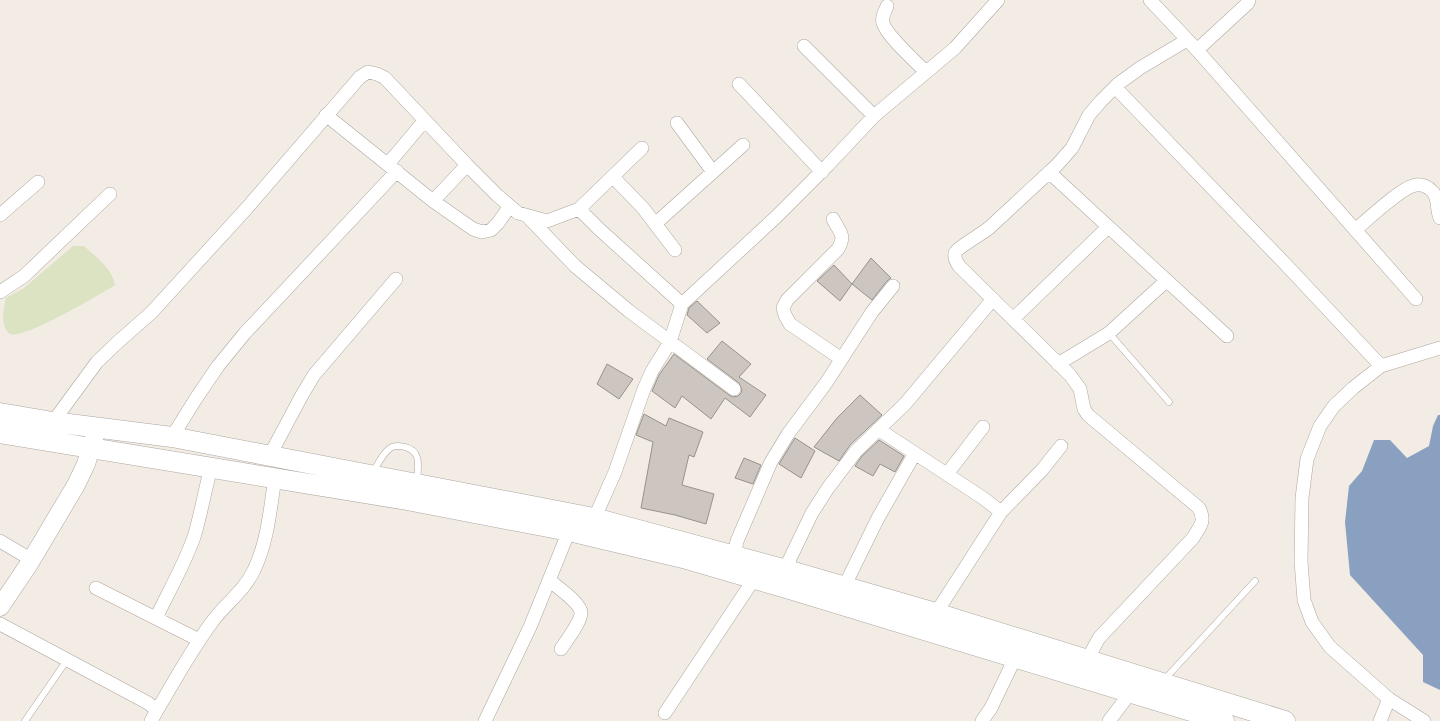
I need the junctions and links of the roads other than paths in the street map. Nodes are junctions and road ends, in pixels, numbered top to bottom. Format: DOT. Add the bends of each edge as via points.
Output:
graph roads {
  1 [pos="998,0"];
  2 [pos="1150,0"];
  3 [pos="1249,0"];
  4 [pos="888,6"];
  5 [pos="1188,40"];
  6 [pos="804,46"];
  7 [pos="1197,50"];
  8 [pos="926,72"];
  9 [pos="739,84"];
  10 [pos="1115,87"];
  11 [pos="326,115"];
  12 [pos="874,116"];
  13 [pos="425,120"];
  14 [pos="677,123"];
  15 [pos="743,145"];
  16 [pos="642,148"];
  17 [pos="467,165"];
  18 [pos="392,168"];
  19 [pos="713,172"];
  20 [pos="822,172"];
  21 [pos="1049,172"];
  22 [pos="613,177"];
  23 [pos="38,182"];
  24 [pos="110,194"];
  25 [pos="433,201"];
  26 [pos="510,206"];
  27 [pos="579,209"];
  28 [pos="0,215"];
  29 [pos="526,215"];
  30 [pos="1440,218"];
  31 [pos="833,219"];
  32 [pos="655,224"];
  33 [pos="1108,227"];
  34 [pos="1355,230"];
  35 [pos="675,250"];
  36 [pos="396,279"];
  37 [pos="1166,281"];
  38 [pos="893,286"];
  39 [pos="0,292"];
  40 [pos="993,299"];
  41 [pos="1416,299"];
  42 [pos="682,304"];
  43 [pos="1013,319"];
  44 [pos="1109,333"];
  45 [pos="1227,336"];
  46 [pos="670,342"];
  47 [pos="1440,348"];
  48 [pos="840,358"];
  49 [pos="1058,364"];
  50 [pos="1381,366"];
  51 [pos="734,389"];
  52 [pos="1169,402"];
  53 [pos="0,413"];
  54 [pos="53,422"];
  55 [pos="983,427"];
  56 [pos="97,428"];
  57 [pos="878,429"];
  58 [pos="0,433"];
  59 [pos="172,436"];
  60 [pos="1061,446"];
  61 [pos="91,447"];
  62 [pos="915,454"];
  63 [pos="270,456"];
  64 [pos="211,467"];
  65 [pos="947,474"];
  66 [pos="371,475"];
  67 [pos="275,478"];
  68 [pos="419,490"];
  69 [pos="1001,512"];
  70 [pos="584,528"];
  71 [pos="0,541"];
  72 [pos="734,556"];
  73 [pos="32,560"];
  74 [pos="787,576"];
  75 [pos="754,578"];
  76 [pos="549,580"];
  77 [pos="1255,581"];
  78 [pos="844,587"];
  79 [pos="96,588"];
  80 [pos="0,607"];
  81 [pos="936,613"];
  82 [pos="156,618"];
  83 [pos="0,624"];
  84 [pos="199,640"];
  85 [pos="561,649"];
  86 [pos="1015,658"];
  87 [pos="67,660"];
  88 [pos="1087,660"];
  89 [pos="1162,683"];
  90 [pos="1136,688"];
  91 [pos="1389,699"];
  92 [pos="665,714"];
  93 [pos="153,717"];
  94 [pos="25,721"];
  95 [pos="485,721"];
  96 [pos="982,721"];
  97 [pos="1109,721"];
  98 [pos="1224,721"];
  99 [pos="1285,721"];
  100 [pos="1380,721"];
  101 [pos="1424,721"];
  1 -- 8 [label="street" via="955,48"];
  2 -- 5 [label="street"];
  3 -- 7 [label="street"];
  4 -- 8 [label="street" via="883,24 890,35"];
  5 -- 7 [label="street"];
  5 -- 10 [label="street" via="1140,68"];
  6 -- 12 [label="street"];
  7 -- 34 [label="street"];
  8 -- 12 [label="street"];
  9 -- 20 [label="street"];
  10 -- 21 [label="street" via="1089,115 1072,148"];
  10 -- 50 [label="street"];
  11 -- 13 [label="street" via="360,76 368,72 385,78"];
  11 -- 18 [label="street"];
  11 -- 54 [label="street" via="246,209 151,313 97,362"];
  12 -- 20 [label="street"];
  13 -- 17 [label="street"];
  13 -- 18 [label="street"];
  14 -- 19 [label="street"];
  15 -- 19 [label="street"];
  16 -- 22 [label="street"];
  17 -- 25 [label="street"];
  17 -- 26 [label="street"];
  18 -- 25 [label="street"];
  18 -- 59 [label="street" via="245,333 218,366"];
  19 -- 32 [label="street"];
  20 -- 42 [label="street"];
  21 -- 33 [label="street"];
  21 -- 40 [label="street" via="990,228 958,248 955,254 959,266"];
  22 -- 27 [label="street"];
  22 -- 32 [label="street"];
  23 -- 28 [label="street"];
  24 -- 39 [label="street" via="24,276"];
  25 -- 26 [label="street" via="473,229 482,232 490,230 498,223"];
  26 -- 29 [label="street" via="518,213"];
  27 -- 29 [label="street" via="547,221"];
  27 -- 42 [label="street"];
  29 -- 46 [label="street" via="574,266"];
  30 -- 34 [label="street" via="1437,212 1437,198 1432,191 1425,186 1416,185 1405,189"];
  31 -- 48 [label="street" via="843,241 787,300 783,308 790,324"];
  32 -- 35 [label="street"];
  33 -- 37 [label="street"];
  33 -- 43 [label="street"];
  34 -- 41 [label="street"];
  36 -- 63 [label="street" via="314,375"];
  37 -- 44 [label="street"];
  37 -- 45 [label="street"];
  38 -- 48 [label="street"];
  40 -- 43 [label="street"];
  40 -- 57 [label="street" via="909,399"];
  42 -- 46 [label="street"];
  43 -- 49 [label="street"];
  44 -- 49 [label="street"];
  44 -- 52 [label="lane"];
  46 -- 51 [label="street"];
  46 -- 70 [label="street" via="644,389 615,472"];
  47 -- 50 [label="street"];
  48 -- 72 [label="street" via="772,462 737,541"];
  49 -- 88 [label="street" via="1080,389 1084,409 1088,415 1199,508 1203,516 1202,524 1193,538 1099,638"];
  50 -- 91 [label="street" via="1334,406 1320,426 1307,459 1302,498 1301,561 1304,600 1312,622 1330,646"];
  53 -- 54 [label="main road"];
  54 -- 56 [label="main road"];
  55 -- 65 [label="street"];
  56 -- 59 [label="main road"];
  56 -- 61 [label="street"];
  57 -- 62 [label="street"];
  57 -- 74 [label="street" via="856,451 812,513"];
  58 -- 61 [label="main road"];
  59 -- 63 [label="main road"];
  60 -- 69 [label="street"];
  61 -- 64 [label="main road"];
  61 -- 73 [label="street" via="76,485"];
  62 -- 65 [label="street"];
  62 -- 78 [label="street" via="878,518"];
  63 -- 66 [label="main road"];
  64 -- 67 [label="main road"];
  64 -- 82 [label="street" via="199,521 185,560"];
  65 -- 69 [label="street"];
  66 -- 68 [label="main road"];
  66 -- 68 [label="lane" via="392,447 398,445 408,448 419,458"];
  67 -- 68 [label="main road"];
  67 -- 84 [label="street" via="260,558 240,590"];
  68 -- 70 [label="main road"];
  68 -- 70 [label="main road"];
  69 -- 81 [label="street"];
  70 -- 72 [label="main road"];
  70 -- 75 [label="main road"];
  70 -- 76 [label="street"];
  71 -- 73 [label="street"];
  72 -- 74 [label="main road"];
  73 -- 80 [label="street"];
  74 -- 75 [label="main road"];
  74 -- 78 [label="main road"];
  74 -- 86 [label="main road"];
  75 -- 92 [label="street"];
  76 -- 85 [label="street" via="577,604 581,613"];
  76 -- 95 [label="street" via="530,627"];
  77 -- 89 [label="lane"];
  78 -- 81 [label="main road"];
  79 -- 82 [label="street"];
  81 -- 88 [label="main road"];
  82 -- 84 [label="street"];
  83 -- 87 [label="street"];
  84 -- 93 [label="street"];
  86 -- 90 [label="main road"];
  86 -- 96 [label="street"];
  87 -- 93 [label="street" via="148,703 153,707"];
  87 -- 94 [label="lane"];
  88 -- 90 [label="main road"];
  89 -- 90 [label="main road"];
  89 -- 99 [label="main road"];
  90 -- 97 [label="street"];
  90 -- 98 [label="main road"];
  91 -- 100 [label="street"];
  91 -- 101 [label="street"];
}
